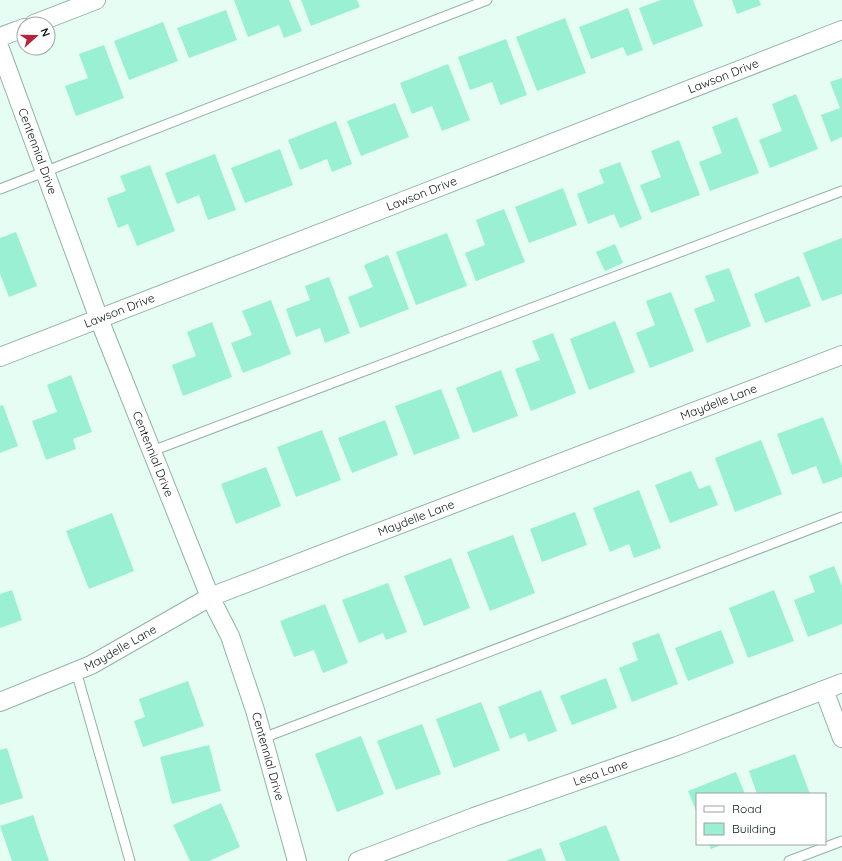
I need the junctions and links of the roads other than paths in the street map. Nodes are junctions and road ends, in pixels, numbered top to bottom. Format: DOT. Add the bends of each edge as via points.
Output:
graph roads {
  1 [pos="96,0"];
  2 [pos="487,0"];
  3 [pos="55,16"];
  4 [pos="842,30"];
  5 [pos="16,31"];
  6 [pos="0,37"];
  7 [pos="0,49"];
  8 [pos="45,172"];
  9 [pos="0,189"];
  10 [pos="842,191"];
  11 [pos="99,319"];
  12 [pos="842,355"];
  13 [pos="0,357"];
  14 [pos="152,451"];
  15 [pos="842,518"];
  16 [pos="210,597"];
  17 [pos="76,672"];
  18 [pos="842,683"];
  19 [pos="824,690"];
  20 [pos="0,702"];
  21 [pos="263,738"];
  22 [pos="842,738"];
  23 [pos="842,841"];
  24 [pos="130,861"];
  25 [pos="297,861"];
  26 [pos="358,861"];
  27 [pos="789,861"];
  1 -- 3 [label="street"];
  2 -- 8 [label="lane"];
  4 -- 11 [label="street, Lawson Drive"];
  5 -- 6 [label="street"];
  7 -- 8 [label="street, Centennial Drive"];
  8 -- 9 [label="lane"];
  8 -- 11 [label="street, Centennial Drive"];
  10 -- 14 [label="lane"];
  11 -- 13 [label="street, Lawson Drive"];
  11 -- 14 [label="street, Centennial Drive"];
  12 -- 16 [label="street, Maydelle Lane"];
  14 -- 16 [label="street, Centennial Drive"];
  15 -- 21 [label="lane"];
  16 -- 17 [label="street, Maydelle Lane"];
  16 -- 21 [label="street, Centennial Drive" via="230,636"];
  17 -- 20 [label="street, Maydelle Lane"];
  17 -- 24 [label="lane"];
  18 -- 19 [label="street, Lesa Lane"];
  19 -- 22 [label="street"];
  19 -- 26 [label="street, Lesa Lane"];
  21 -- 25 [label="street, Centennial Drive"];
  23 -- 27 [label="lane"];
}
